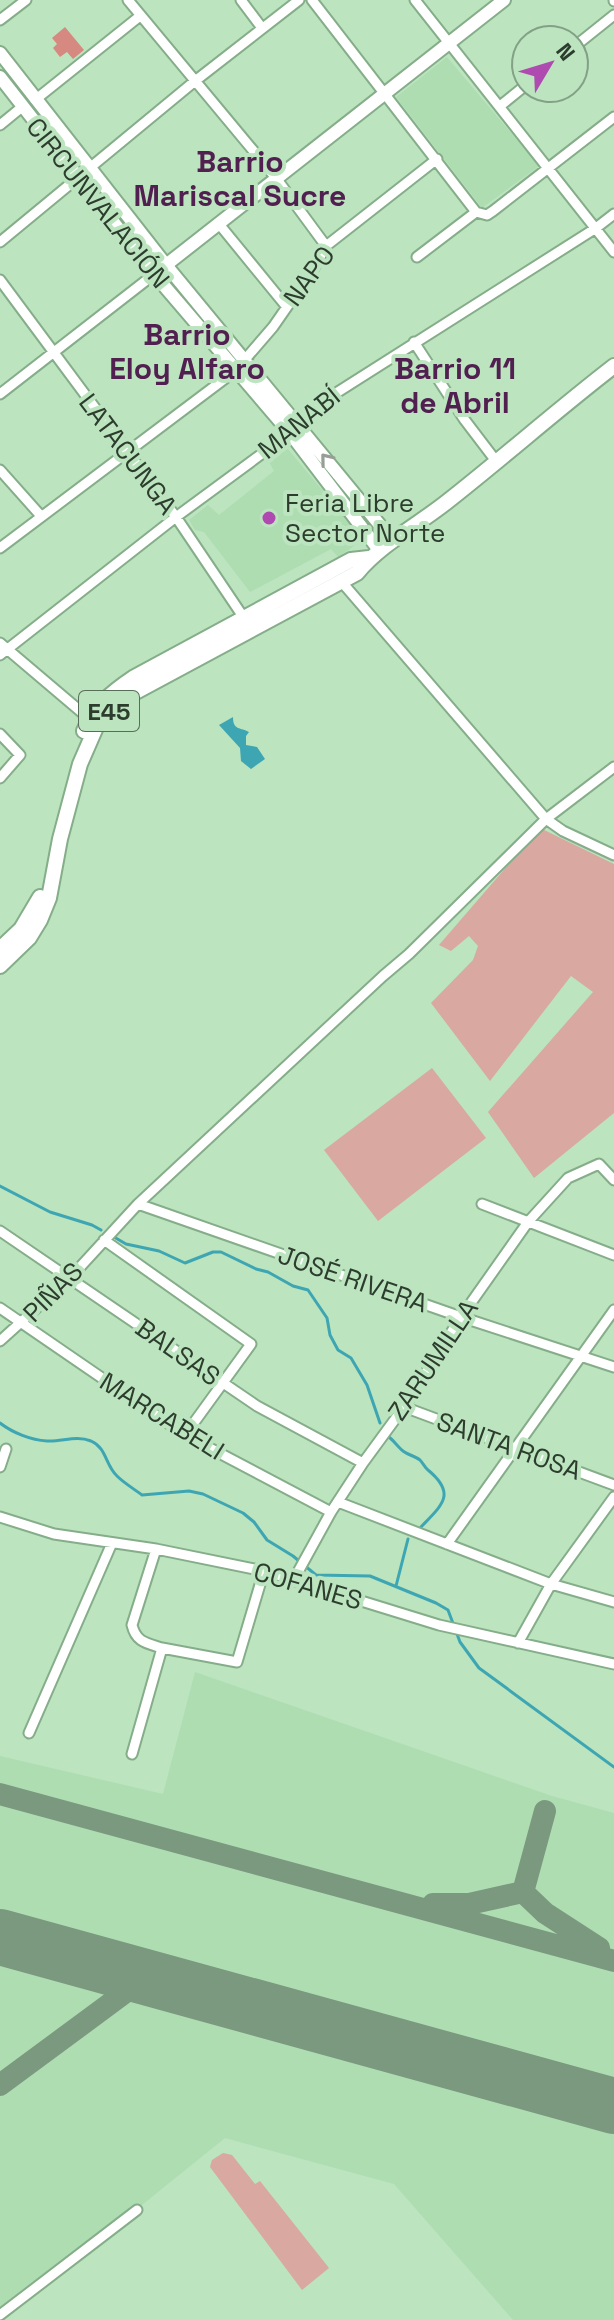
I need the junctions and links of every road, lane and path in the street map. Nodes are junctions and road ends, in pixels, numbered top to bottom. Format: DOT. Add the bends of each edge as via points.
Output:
graph roads {
  1 [pos="26,0"];
  2 [pos="128,0"];
  3 [pos="241,0"];
  4 [pos="299,0"];
  5 [pos="312,0"];
  6 [pos="415,0"];
  7 [pos="504,0"];
  8 [pos="614,15"];
  9 [pos="140,16"];
  10 [pos="0,20"];
  11 [pos="262,28"];
  12 [pos="590,34"];
  13 [pos="449,43"];
  14 [pos="0,53"];
  15 [pos="0,77"];
  16 [pos="195,81"];
  17 [pos="386,93"];
  18 [pos="510,98"];
  19 [pos="35,100"];
  20 [pos="500,106"];
  21 [pos="22,107"];
  22 [pos="614,117"];
  23 [pos="0,125"];
  24 [pos="437,159"];
  25 [pos="548,168"];
  26 [pos="89,169"];
  27 [pos="78,178"];
  28 [pos="276,178"];
  29 [pos="476,212"];
  30 [pos="614,214"];
  31 [pos="219,224"];
  32 [pos="596,228"];
  33 [pos="0,242"];
  34 [pos="326,246"];
  35 [pos="614,252"];
  36 [pos="417,257"];
  37 [pos="166,265"];
  38 [pos="154,274"];
  39 [pos="0,280"];
  40 [pos="286,306"];
  41 [pos="414,342"];
  42 [pos="52,353"];
  43 [pos="242,359"];
  44 [pos="614,366"];
  45 [pos="235,371"];
  46 [pos="0,394"];
  47 [pos="293,428"];
  48 [pos="126,452"];
  49 [pos="496,461"];
  50 [pos="0,470"];
  51 [pos="41,516"];
  52 [pos="176,517"];
  53 [pos="393,541"];
  54 [pos="0,548"];
  55 [pos="374,554"];
  56 [pos="337,576"];
  57 [pos="248,625"];
  58 [pos="2,649"];
  59 [pos="93,722"];
  60 [pos="0,734"];
  61 [pos="614,767"];
  62 [pos="0,778"];
  63 [pos="546,819"];
  64 [pos="614,855"];
  65 [pos="0,949"];
  66 [pos="0,966"];
  67 [pos="614,1180"];
  68 [pos="138,1204"];
  69 [pos="482,1204"];
  70 [pos="528,1222"];
  71 [pos="0,1231"];
  72 [pos="104,1240"];
  73 [pos="614,1255"];
  74 [pos="70,1278"];
  75 [pos="0,1308"];
  76 [pos="614,1310"];
  77 [pos="461,1317"];
  78 [pos="21,1324"];
  79 [pos="0,1341"];
  80 [pos="583,1355"];
  81 [pos="614,1367"];
  82 [pos="223,1384"];
  83 [pos="404,1407"];
  84 [pos="185,1435"];
  85 [pos="513,1448"];
  86 [pos="6,1449"];
  87 [pos="363,1463"];
  88 [pos="0,1467"];
  89 [pos="614,1485"];
  90 [pos="614,1497"];
  91 [pos="338,1502"];
  92 [pos="331,1512"];
  93 [pos="0,1517"];
  94 [pos="112,1543"];
  95 [pos="447,1544"];
  96 [pos="156,1549"];
  97 [pos="264,1571"];
  98 [pos="293,1581"];
  99 [pos="551,1584"];
  100 [pos="614,1602"];
  101 [pos="518,1643"];
  102 [pos="162,1648"];
  103 [pos="614,1664"];
  104 [pos="29,1733"];
  105 [pos="132,1754"];
  106 [pos="137,2210"];
  107 [pos="0,2315"];
  1 -- 10 [label="street"];
  2 -- 9 [label="street"];
  3 -- 11 [label="street"];
  4 -- 11 [label="street"];
  5 -- 17 [label="street"];
  6 -- 13 [label="street"];
  7 -- 13 [label="main road"];
  8 -- 12 [label="street"];
  9 -- 16 [label="street"];
  9 -- 19 [label="street"];
  11 -- 16 [label="street"];
  13 -- 17 [label="main road"];
  13 -- 20 [label="street"];
  14 -- 19 [label="main road, CIRCUNVALACIÓN"];
  15 -- 21 [label="main road, CIRCUNVALACIÓN"];
  16 -- 26 [label="street"];
  16 -- 28 [label="street"];
  17 -- 24 [label="street"];
  17 -- 28 [label="main road"];
  18 -- 20 [label="street"];
  19 -- 26 [label="main road, CIRCUNVALACIÓN"];
  20 -- 25 [label="street"];
  21 -- 23 [label="street"];
  21 -- 27 [label="main road, CIRCUNVALACIÓN"];
  22 -- 25 [label="street"];
  24 -- 29 [label="street"];
  24 -- 34 [label="street, NAPO"];
  25 -- 29 [label="street" via="493,211"];
  25 -- 32 [label="street"];
  26 -- 27 [label="street"];
  26 -- 37 [label="main road, CIRCUNVALACIÓN"];
  27 -- 33 [label="street"];
  27 -- 38 [label="main road, CIRCUNVALACIÓN"];
  28 -- 31 [label="main road"];
  28 -- 34 [label="street"];
  29 -- 36 [label="street"];
  30 -- 32 [label="street, MANABÍ"];
  31 -- 37 [label="main road"];
  31 -- 40 [label="street"];
  32 -- 35 [label="street"];
  32 -- 41 [label="street, MANABÍ"];
  34 -- 40 [label="street, NAPO"];
  37 -- 38 [label="street"];
  37 -- 43 [label="main road, CIRCUNVALACIÓN"];
  38 -- 42 [label="street"];
  38 -- 45 [label="main road, CIRCUNVALACIÓN"];
  39 -- 42 [label="street, LATACUNGA"];
  40 -- 43 [label="street, NAPO"];
  41 -- 47 [label="street, MANABÍ"];
  41 -- 49 [label="street"];
  42 -- 46 [label="street"];
  42 -- 48 [label="street, LATACUNGA"];
  43 -- 45 [label="street, NAPO"];
  43 -- 47 [label="main road, CIRCUNVALACIÓN"];
  44 -- 49 [label="main road, E45"];
  45 -- 47 [label="main road, CIRCUNVALACIÓN"];
  45 -- 48 [label="street, NAPO"];
  47 -- 52 [label="street, MANABÍ"];
  53 -- 47 [label="main road, CIRCUNVALACIÓN, one-way"];
  47 -- 55 [label="main road, CIRCUNVALACIÓN"];
  48 -- 51 [label="street, NAPO"];
  48 -- 52 [label="street, LATACUNGA"];
  49 -- 53 [label="main road, E45"];
  50 -- 51 [label="street"];
  51 -- 54 [label="street, NAPO"];
  52 -- 57 [label="street, LATACUNGA"];
  52 -- 58 [label="street, MANABÍ"];
  53 -- 55 [label="main road, E45"];
  55 -- 56 [label="main road, E45" via="357,573"];
  56 -- 57 [label="main road, E45"];
  56 -- 63 [label="street"];
  57 -- 59 [label="main road, E45"];
  58 -- 59 [label="street"];
  59 -- 65 [label="main road, E45" via="71,761 37,906"];
  59 -- 66 [label="main road, E45" via="49,898 29,938"];
  60 -- 62 [label="street" via="20,755"];
  61 -- 63 [label="street, PIÑAS"];
  63 -- 64 [label="street"];
  63 -- 68 [label="street, PIÑAS" via="409,954"];
  67 -- 70 [label="street, ZARUMILLA" via="599,1164 568,1178"];
  68 -- 72 [label="street, PIÑAS"];
  68 -- 77 [label="street, JOSÉ RIVERA"];
  69 -- 70 [label="street"];
  70 -- 73 [label="street"];
  70 -- 77 [label="street, ZARUMILLA"];
  71 -- 74 [label="street, BALSAS"];
  72 -- 74 [label="street, PIÑAS"];
  72 -- 82 [label="street" via="251,1344"];
  74 -- 78 [label="street, PIÑAS"];
  74 -- 82 [label="street, BALSAS"];
  75 -- 78 [label="street, MARCABELI"];
  76 -- 80 [label="street"];
  77 -- 80 [label="street, JOSÉ RIVERA"];
  77 -- 83 [label="street, ZARUMILLA"];
  78 -- 79 [label="street, PIÑAS"];
  78 -- 84 [label="street, MARCABELI"];
  80 -- 81 [label="street, JOSÉ RIVERA"];
  80 -- 85 [label="street"];
  82 -- 84 [label="street"];
  82 -- 87 [label="street, BALSAS"];
  83 -- 85 [label="street, SANTA ROSA"];
  83 -- 87 [label="street, ZARUMILLA"];
  84 -- 92 [label="street, MARCABELI"];
  85 -- 89 [label="street, SANTA ROSA"];
  85 -- 95 [label="street"];
  86 -- 88 [label="street"];
  87 -- 91 [label="street, ZARUMILLA"];
  90 -- 99 [label="street"];
  91 -- 92 [label="street, ZARUMILLA"];
  91 -- 95 [label="street"];
  92 -- 98 [label="street, ZARUMILLA"];
  93 -- 94 [label="street, COFANES" via="54,1534"];
  94 -- 96 [label="street, COFANES"];
  94 -- 104 [label="street"];
  95 -- 99 [label="street"];
  96 -- 97 [label="street, COFANES"];
  96 -- 102 [label="street" via="132,1625 140,1641"];
  97 -- 98 [label="street, COFANES"];
  97 -- 102 [label="street" via="237,1662"];
  98 -- 101 [label="street, COFANES"];
  99 -- 100 [label="street"];
  99 -- 101 [label="street"];
  101 -- 103 [label="street, COFANES"];
  102 -- 105 [label="street"];
  106 -- 107 [label="street"];
}
